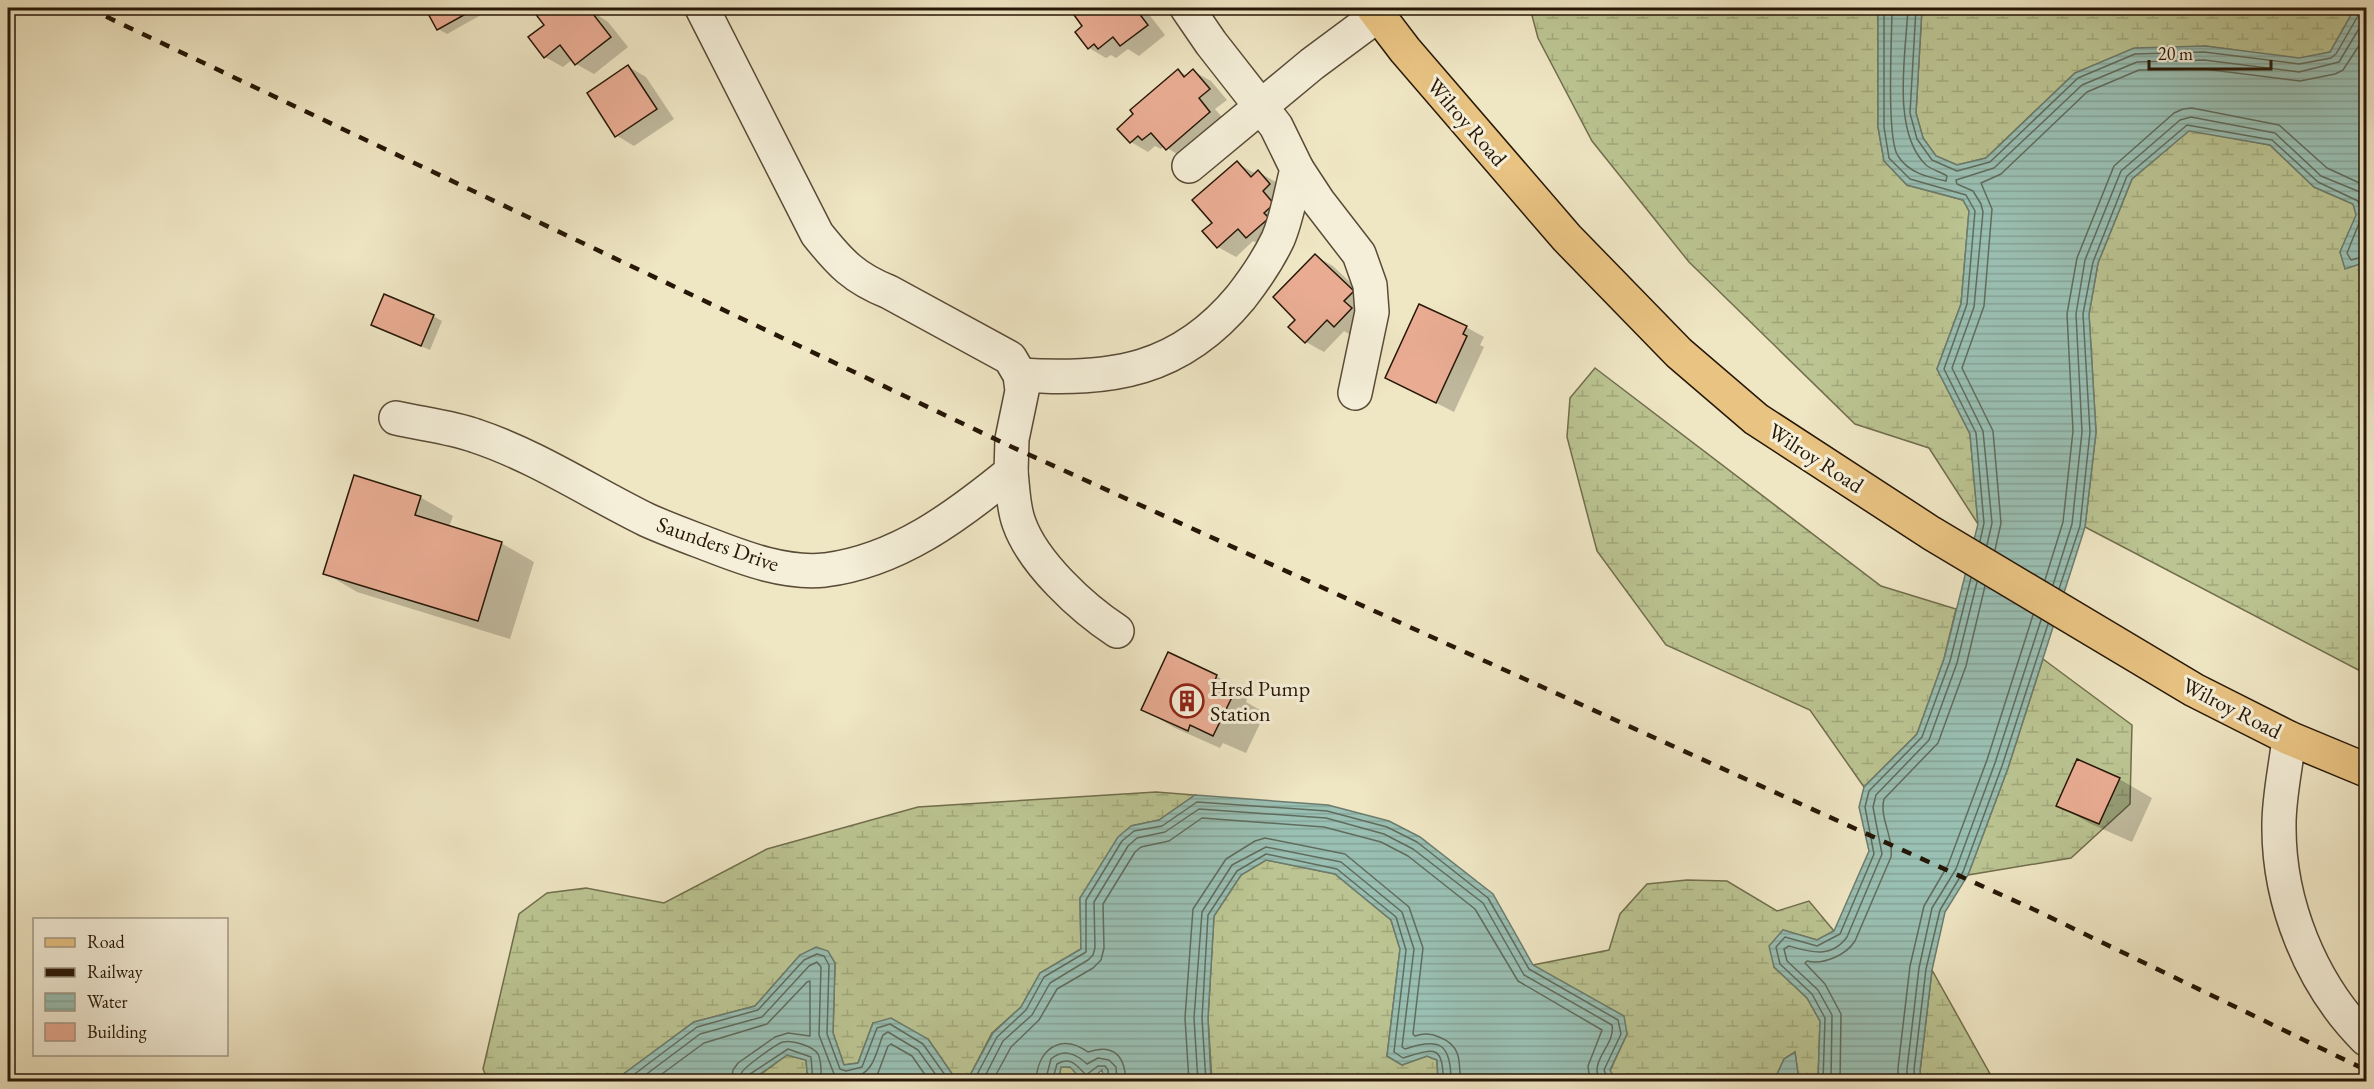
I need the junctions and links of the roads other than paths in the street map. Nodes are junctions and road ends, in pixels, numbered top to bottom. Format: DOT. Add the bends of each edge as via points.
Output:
graph roads {
  1 [pos="702,8"];
  2 [pos="1187,8"];
  3 [pos="1376,11"];
  4 [pos="1261,106"];
  5 [pos="1189,166"];
  6 [pos="1298,169"];
  7 [pos="1020,375"];
  8 [pos="1355,393"];
  9 [pos="396,418"];
  10 [pos="1011,472"];
  11 [pos="1118,631"];
  12 [pos="2289,738"];
  13 [pos="2367,770"];
  14 [pos="2367,1039"];
  1 -- 7 [label="street" via="817,234 839,263 869,284 1010,358"];
  2 -- 4 [label="street"];
  3 -- 4 [label="street"];
  3 -- 12 [label="main road, Wilroy Road" via="1405,50 1567,237 1679,353 1756,419 1931,533 2194,690"];
  4 -- 5 [label="street"];
  4 -- 6 [label="street"];
  6 -- 7 [label="street" via="1279,238 1258,276 1224,317 1189,346 1157,363 1105,375"];
  6 -- 8 [label="street" via="1359,254 1370,285 1372,312"];
  7 -- 10 [label="street" via="1022,391 1012,439"];
  9 -- 10 [label="street, Saunders Drive" via="476,435 648,520 779,568 823,570 866,561 921,537"];
  10 -- 11 [label="street" via="1018,520 1038,557 1070,595"];
  12 -- 13 [label="main road, Wilroy Road"];
  12 -- 14 [label="street" via="2279,824 2284,879 2302,943 2332,999"];
}
